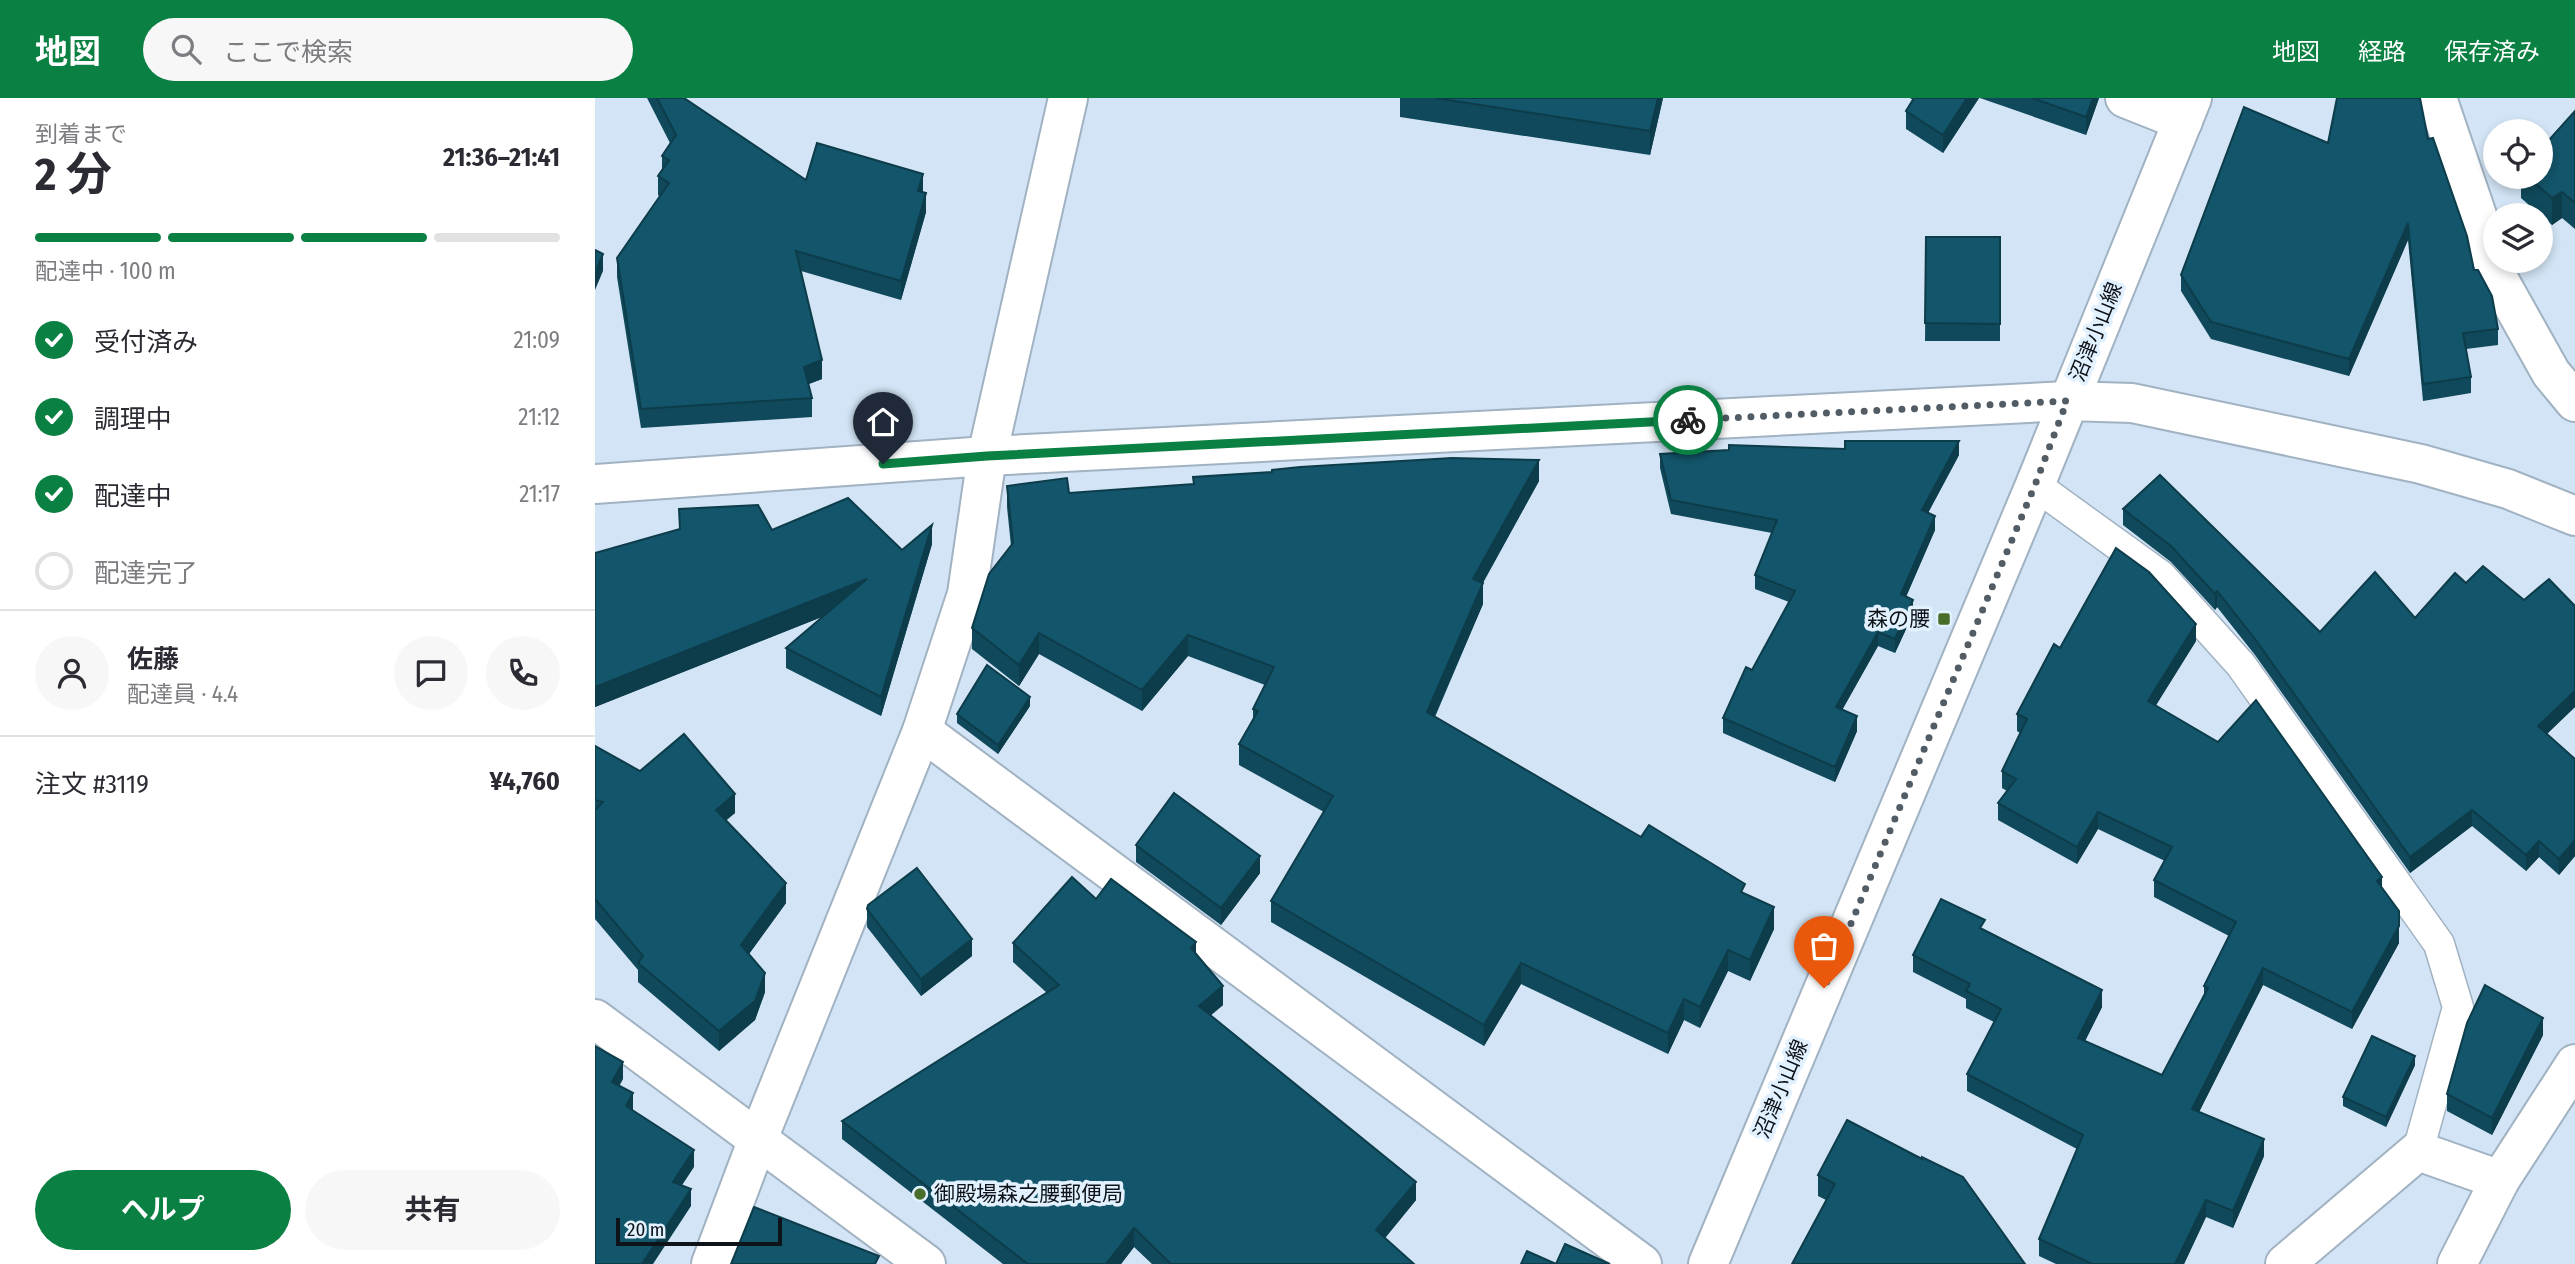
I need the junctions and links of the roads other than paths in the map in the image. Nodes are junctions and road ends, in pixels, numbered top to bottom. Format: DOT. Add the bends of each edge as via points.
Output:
graph roads {
  1 [pos="1068,98"];
  2 [pos="2125,98"];
  3 [pos="2437,98"];
  4 [pos="2187,110"];
  5 [pos="2067,401"];
  6 [pos="2575,402"];
  7 [pos="987,456"];
  8 [pos="595,484"];
  9 [pos="2035,485"];
  10 [pos="2575,516"];
  11 [pos="922,731"];
  12 [pos="595,1019"];
  13 [pos="2575,1064"];
  14 [pos="758,1139"];
  15 [pos="2418,1151"];
  16 [pos="2500,1180"];
  17 [pos="711,1264"];
  18 [pos="926,1264"];
  19 [pos="1642,1264"];
  20 [pos="1708,1264"];
  21 [pos="2285,1264"];
  22 [pos="2457,1264"];
  1 -- 7 [label="street"];
  2 -- 4 [label="street"];
  3 -- 6 [label="street" via="2499,281 2551,373"];
  4 -- 5 [label="street, 沼津小山線"];
  5 -- 7 [label="street"];
  5 -- 9 [label="street, 沼津小山線"];
  5 -- 10 [label="street" via="2133,403 2421,464 2508,489"];
  7 -- 8 [label="street"];
  7 -- 11 [label="street" via="967,594"];
  9 -- 15 [label="lane" via="2161,576 2241,665 2439,944 2458,1007"];
  9 -- 20 [label="street, 沼津小山線"];
  11 -- 14 [label="street"];
  11 -- 19 [label="street"];
  12 -- 14 [label="street"];
  13 -- 16 [label="street"];
  14 -- 17 [label="street"];
  14 -- 18 [label="street"];
  15 -- 16 [label="street"];
  15 -- 21 [label="street"];
  16 -- 22 [label="street"];
}
